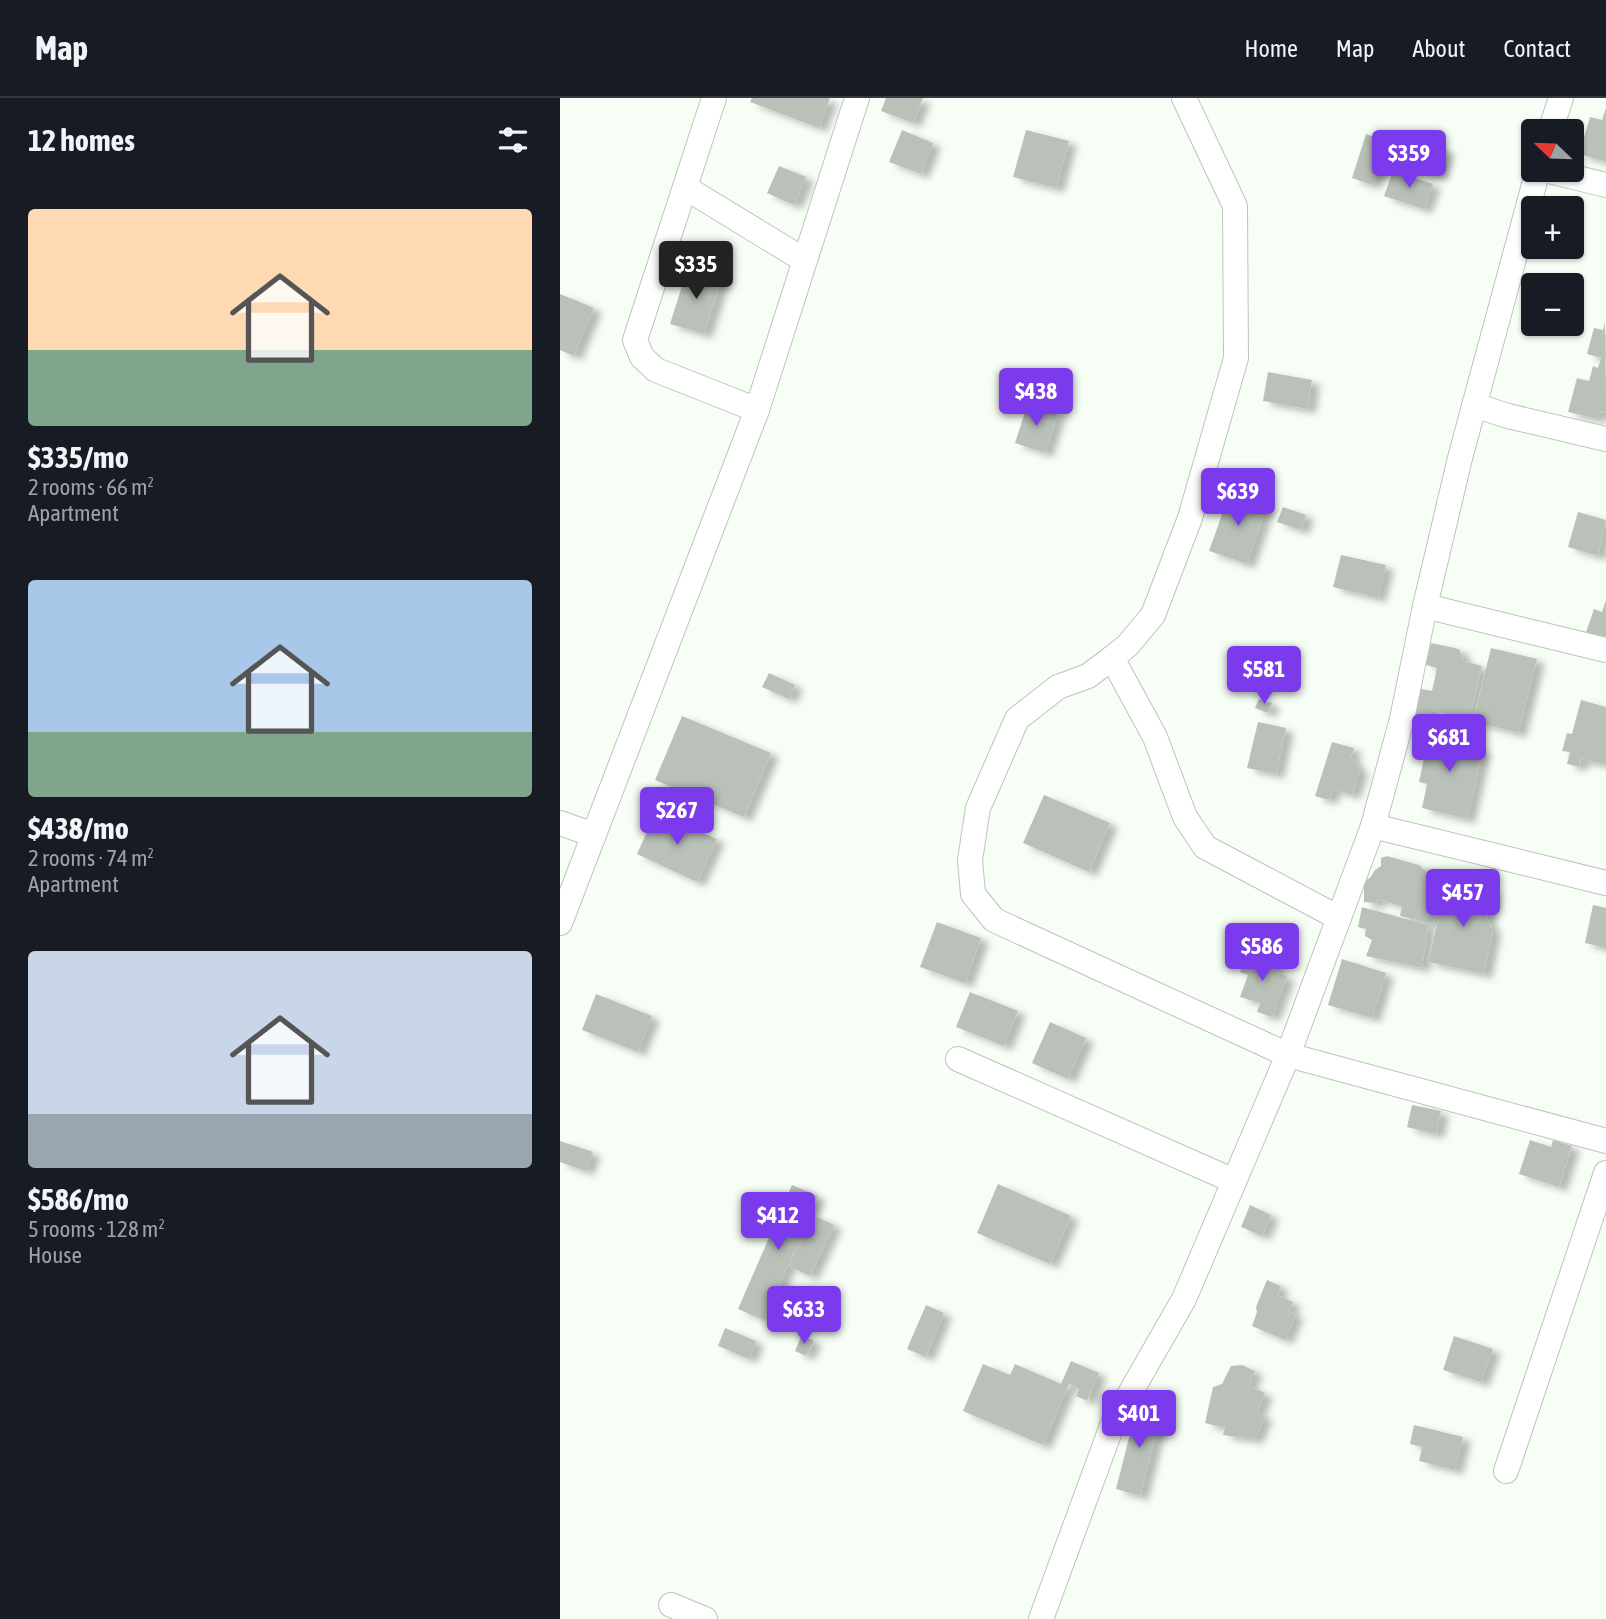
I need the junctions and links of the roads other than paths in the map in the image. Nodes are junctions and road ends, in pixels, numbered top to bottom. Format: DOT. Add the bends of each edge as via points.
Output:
graph roads {
  1 [pos="714,98"];
  2 [pos="857,98"];
  3 [pos="1184,98"];
  4 [pos="1561,98"];
  5 [pos="1554,119"];
  6 [pos="1584,180"];
  7 [pos="1535,182"];
  8 [pos="1606,186"];
  9 [pos="686,188"];
  10 [pos="804,260"];
  11 [pos="1474,405"];
  12 [pos="757,410"];
  13 [pos="1606,439"];
  14 [pos="1425,606"];
  15 [pos="1606,650"];
  16 [pos="1112,658"];
  17 [pos="560,823"];
  18 [pos="1373,826"];
  19 [pos="594,835"];
  20 [pos="1606,883"];
  21 [pos="1339,918"];
  22 [pos="560,923"];
  23 [pos="1288,1055"];
  24 [pos="958,1059"];
  25 [pos="1606,1142"];
  26 [pos="1606,1174"];
  27 [pos="1234,1181"];
  28 [pos="1506,1471"];
  29 [pos="671,1605"];
  30 [pos="705,1619"];
  31 [pos="1041,1619"];
  1 -- 9 [label="street"];
  2 -- 10 [label="street"];
  3 -- 16 [label="street" via="1235,206 1236,358 1190,518 1153,615"];
  4 -- 5 [label="street"];
  6 -- 8 [label="street"];
  7 -- 11 [label="street"];
  9 -- 10 [label="street"];
  9 -- 12 [label="street" via="635,340 642,357 656,370"];
  10 -- 12 [label="street"];
  11 -- 13 [label="street"];
  11 -- 14 [label="street"];
  12 -- 19 [label="street"];
  14 -- 15 [label="street"];
  14 -- 18 [label="street" via="1402,719"];
  16 -- 21 [label="street" via="1155,737 1185,817 1205,847"];
  16 -- 23 [label="street" via="1088,676 1058,687 1017,719 978,808 970,860 973,894 994,920"];
  17 -- 19 [label="street"];
  18 -- 20 [label="street"];
  18 -- 21 [label="street"];
  19 -- 22 [label="street"];
  21 -- 23 [label="street"];
  23 -- 25 [label="street"];
  23 -- 27 [label="street"];
  24 -- 27 [label="street"];
  26 -- 28 [label="street"];
  27 -- 31 [label="street" via="1184,1299 1114,1423"];
  29 -- 30 [label="street"];
}
